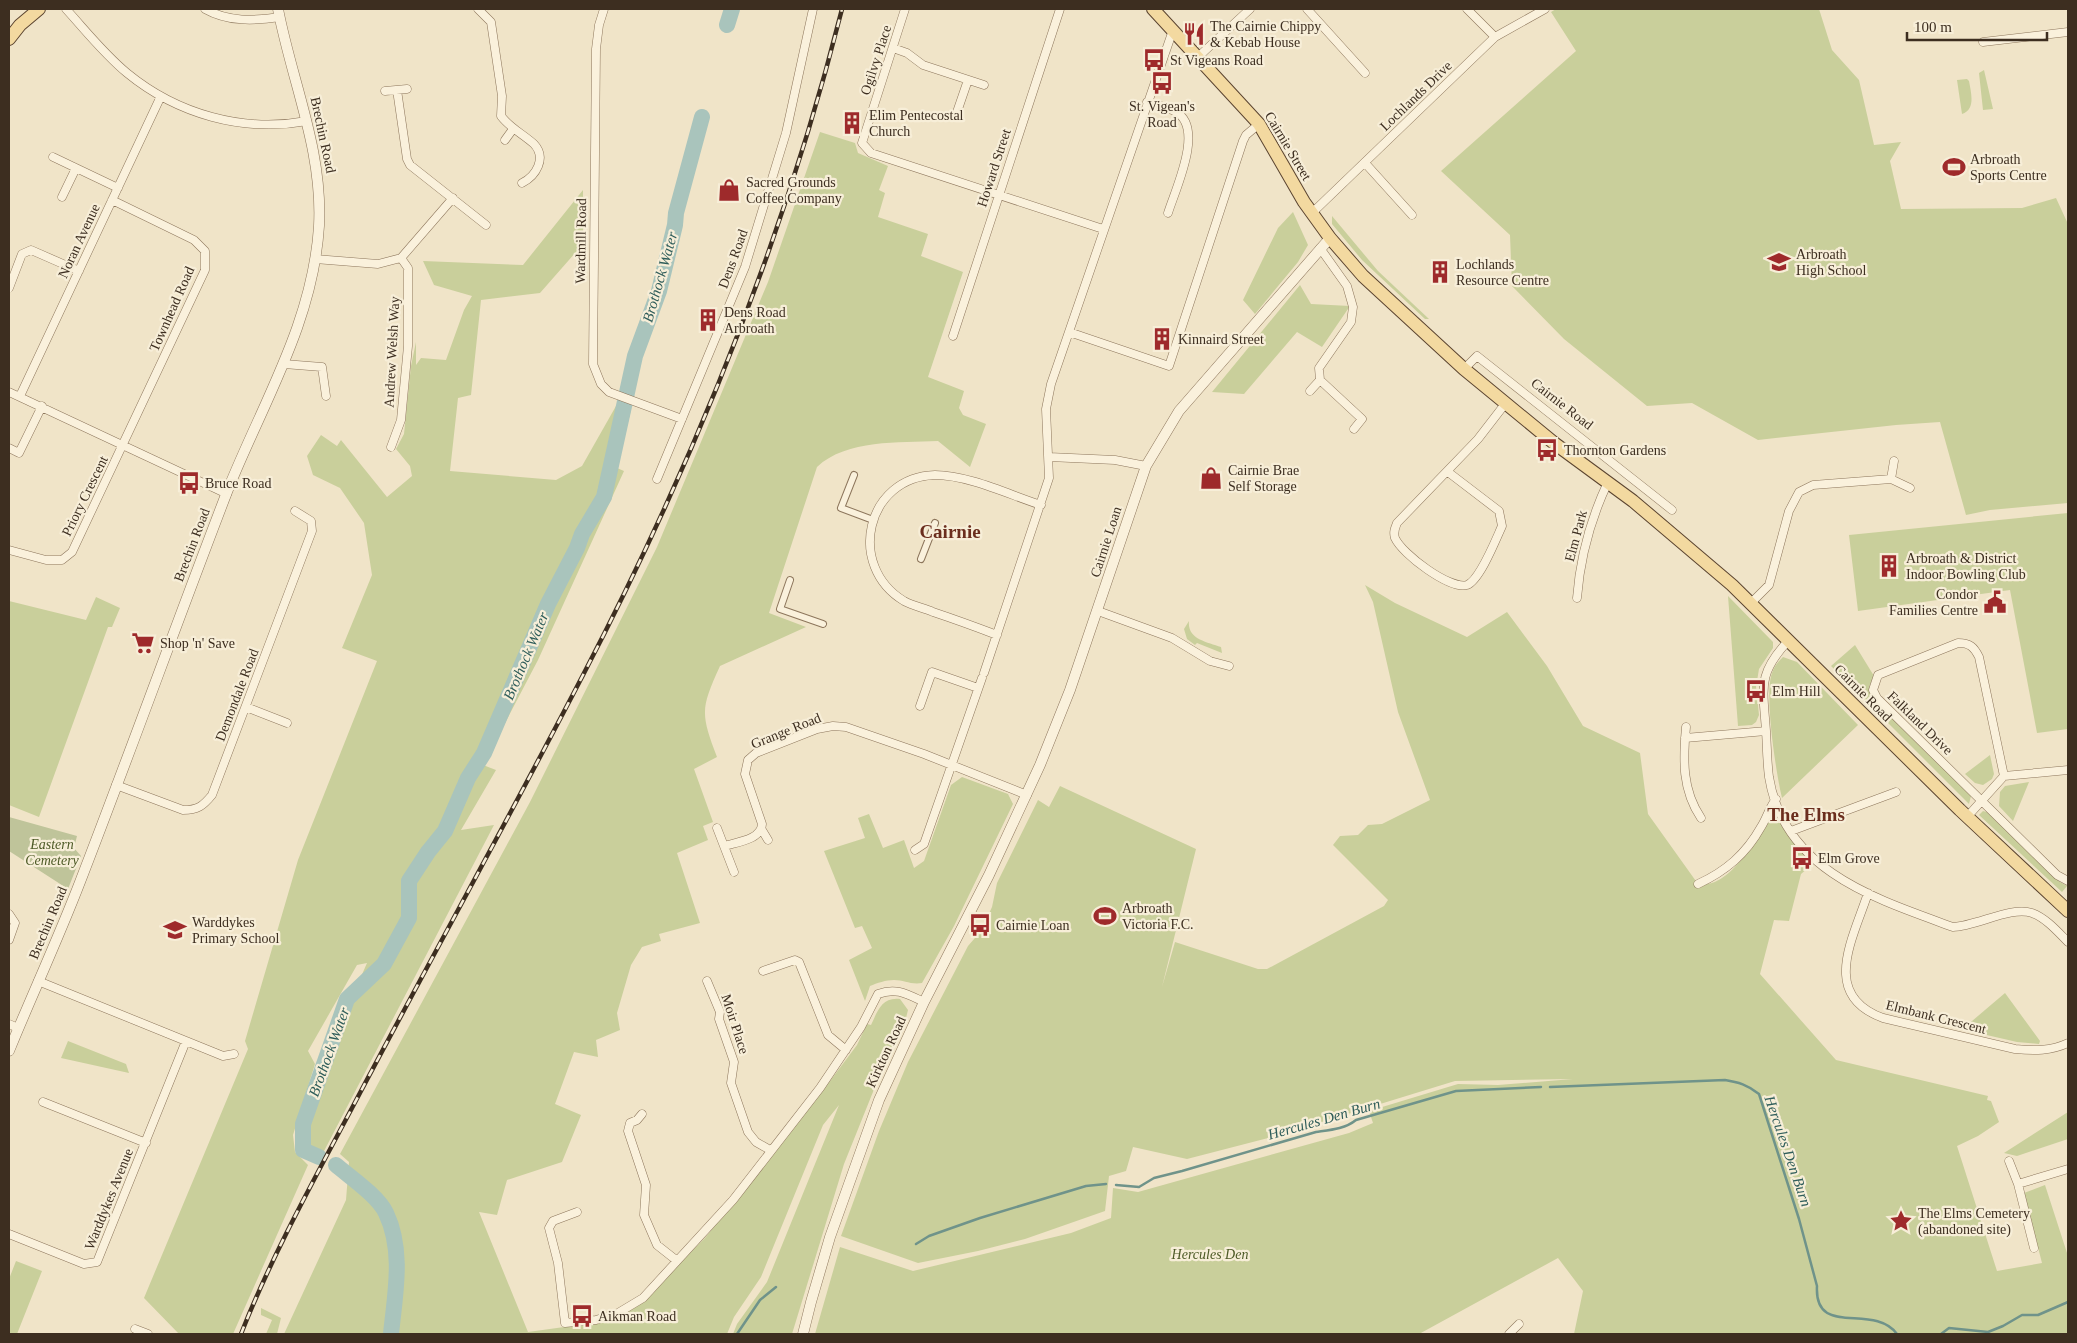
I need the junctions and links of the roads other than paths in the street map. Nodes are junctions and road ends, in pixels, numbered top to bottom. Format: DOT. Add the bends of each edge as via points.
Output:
graph roads {
  1 [pos="39,9"];
  2 [pos="66,9"];
  3 [pos="205,9"];
  4 [pos="478,9"];
  5 [pos="604,9"];
  6 [pos="813,9"];
  7 [pos="906,9"];
  8 [pos="1060,9"];
  9 [pos="1153,9"];
  10 [pos="1250,9"];
  11 [pos="1307,9"];
  12 [pos="1467,9"];
  13 [pos="1545,9"];
  14 [pos="279,13"];
  15 [pos="1173,30"];
  16 [pos="2068,32"];
  17 [pos="1494,37"];
  18 [pos="9,39"];
  19 [pos="1982,42"];
  20 [pos="893,48"];
  21 [pos="1198,56"];
  22 [pos="1365,72"];
  23 [pos="968,80"];
  24 [pos="984,86"];
  25 [pos="407,89"];
  26 [pos="396,90"];
  27 [pos="385,92"];
  28 [pos="161,96"];
  29 [pos="1147,102"];
  30 [pos="957,112"];
  31 [pos="307,121"];
  32 [pos="1260,124"];
  33 [pos="513,129"];
  34 [pos="505,140"];
  35 [pos="53,157"];
  36 [pos="1365,163"];
  37 [pos="76,168"];
  38 [pos="522,183"];
  39 [pos="118,188"];
  40 [pos="999,194"];
  41 [pos="62,197"];
  42 [pos="453,198"];
  43 [pos="112,200"];
  44 [pos="1168,213"];
  45 [pos="1312,213"];
  46 [pos="1412,215"];
  47 [pos="486,225"];
  48 [pos="1103,229"];
  49 [pos="1330,238"];
  50 [pos="1320,248"];
  51 [pos="401,258"];
  52 [pos="315,260"];
  53 [pos="79,271"];
  54 [pos="9,288"];
  55 [pos="1069,332"];
  56 [pos="953,336"];
  57 [pos="284,364"];
  58 [pos="1464,369"];
  59 [pos="1320,380"];
  60 [pos="1310,391"];
  61 [pos="9,392"];
  62 [pos="20,396"];
  63 [pos="326,396"];
  64 [pos="1504,404"];
  65 [pos="42,406"];
  66 [pos="682,419"];
  67 [pos="1354,429"];
  68 [pos="124,445"];
  69 [pos="391,447"];
  70 [pos="9,448"];
  71 [pos="1049,457"];
  72 [pos="1894,461"];
  73 [pos="1146,466"];
  74 [pos="1448,472"];
  75 [pos="854,475"];
  76 [pos="657,479"];
  77 [pos="1891,479"];
  78 [pos="1608,482"];
  79 [pos="1644,487"];
  80 [pos="1910,488"];
  81 [pos="227,494"];
  82 [pos="1633,501"];
  83 [pos="1041,505"];
  84 [pos="1672,510"];
  85 [pos="295,511"];
  86 [pos="873,520"];
  87 [pos="935,522"];
  88 [pos="9,550"];
  89 [pos="921,559"];
  90 [pos="790,580"];
  91 [pos="1577,598"];
  92 [pos="1752,603"];
  93 [pos="1098,611"];
  94 [pos="823,624"];
  95 [pos="997,635"];
  96 [pos="1789,640"];
  97 [pos="1229,666"];
  98 [pos="978,688"];
  99 [pos="920,706"];
  100 [pos="246,707"];
  101 [pos="287,723"];
  102 [pos="1686,727"];
  103 [pos="1766,731"];
  104 [pos="1685,738"];
  105 [pos="952,765"];
  106 [pos="2068,770"];
  107 [pos="2004,776"];
  108 [pos="116,785"];
  109 [pos="1896,792"];
  110 [pos="1027,795"];
  111 [pos="1776,799"];
  112 [pos="1982,800"];
  113 [pos="1967,817"];
  114 [pos="1701,818"];
  115 [pos="717,828"];
  116 [pos="762,830"];
  117 [pos="1791,830"];
  118 [pos="768,840"];
  119 [pos="724,846"];
  120 [pos="915,850"];
  121 [pos="734,872"];
  122 [pos="2068,881"];
  123 [pos="1698,884"];
  124 [pos="1868,893"];
  125 [pos="2068,911"];
  126 [pos="9,914"];
  127 [pos="9,940"];
  128 [pos="2068,942"];
  129 [pos="763,972"];
  130 [pos="38,981"];
  131 [pos="707,981"];
  132 [pos="924,1002"];
  133 [pos="14,1026"];
  134 [pos="186,1041"];
  135 [pos="2068,1043"];
  136 [pos="846,1050"];
  137 [pos="9,1051"];
  138 [pos="234,1054"];
  139 [pos="43,1102"];
  140 [pos="642,1114"];
  141 [pos="146,1143"];
  142 [pos="770,1150"];
  143 [pos="2009,1161"];
  144 [pos="2068,1169"];
  145 [pos="2018,1184"];
  146 [pos="577,1212"];
  147 [pos="9,1234"];
  148 [pos="2034,1248"];
  149 [pos="676,1260"];
  150 [pos="1519,1324"];
  151 [pos="135,1329"];
  152 [pos="148,1334"];
  153 [pos="804,1334"];
  154 [pos="1508,1334"];
  1 -- 18 [label="main road"];
  2 -- 28 [label="street" via="112,59"];
  3 -- 14 [label="street" via="229,18 254,21"];
  4 -- 33 [label="street" via="492,22 502,96 501,116"];
  5 -- 66 [label="street, Wardmill Road" via="596,49 593,364 601,384 614,395"];
  6 -- 66 [label="street, Dens Road" via="786,133 745,267"];
  7 -- 20 [label="street, Ogilvy Place"];
  8 -- 40 [label="street, Howard Street"];
  9 -- 15 [label="main road, Cairnie Street"];
  10 -- 21 [label="street"];
  11 -- 22 [label="street"];
  12 -- 17 [label="street"];
  13 -- 17 [label="street, Lochlands Drive"];
  14 -- 31 [label="street, Brechin Road"];
  15 -- 21 [label="main road, Cairnie Street"];
  15 -- 29 [label="street"];
  16 -- 19 [label="street"];
  17 -- 36 [label="street, Lochlands Drive"];
  20 -- 23 [label="street" via="907,53 923,65"];
  20 -- 40 [label="street, Ogilvy Place" via="862,143 865,148 871,153"];
  21 -- 32 [label="main road, Cairnie Street"];
  23 -- 24 [label="street"];
  23 -- 30 [label="street"];
  25 -- 26 [label="street"];
  26 -- 27 [label="street"];
  26 -- 42 [label="street" via="406,159"];
  28 -- 31 [label="street" via="225,121 278,125"];
  28 -- 39 [label="street, Noran Avenue"];
  29 -- 44 [label="street" via="1177,112 1186,121 1190,137"];
  29 -- 48 [label="street"];
  31 -- 52 [label="street, Brechin Road" via="319,182"];
  32 -- 45 [label="main road, Cairnie Street"];
  32 -- 55 [label="street" via="1243,141 1169,366"];
  33 -- 34 [label="street"];
  33 -- 38 [label="street" via="535,146 540,165"];
  35 -- 37 [label="street"];
  36 -- 45 [label="street, Lochlands Drive"];
  36 -- 46 [label="street"];
  37 -- 39 [label="street"];
  37 -- 41 [label="street"];
  39 -- 43 [label="street, Noran Avenue"];
  40 -- 48 [label="street"];
  40 -- 56 [label="street, Howard Street"];
  42 -- 47 [label="street"];
  42 -- 51 [label="street"];
  43 -- 53 [label="street, Noran Avenue"];
  43 -- 68 [label="street, Townhead Road" via="194,240 205,252 205,270"];
  45 -- 49 [label="main road, Cairnie Road"];
  48 -- 55 [label="street"];
  49 -- 50 [label="street, Cairnie Loan"];
  49 -- 58 [label="main road, Cairnie Road" via="1363,276"];
  50 -- 59 [label="street" via="1347,286 1353,307 1350,322 1320,368"];
  50 -- 73 [label="street, Cairnie Loan" via="1179,411"];
  51 -- 52 [label="street" via="378,264"];
  51 -- 69 [label="street, Andrew Welsh Way" via="408,268 408,346 401,420"];
  52 -- 57 [label="street, Brechin Road" via="302,318"];
  53 -- 54 [label="street" via="31,250 22,254"];
  53 -- 62 [label="street, Noran Avenue"];
  55 -- 71 [label="street" via="1046,409"];
  57 -- 63 [label="street" via="322,366"];
  57 -- 81 [label="street, Brechin Road"];
  58 -- 64 [label="main road, Cairnie Road"];
  58 -- 79 [label="street, Cairnie Road" via="1477,356"];
  59 -- 60 [label="street"];
  59 -- 67 [label="street" via="1362,419"];
  61 -- 62 [label="street"];
  62 -- 65 [label="street"];
  64 -- 74 [label="street" via="1478,440"];
  64 -- 78 [label="main road, Cairnie Road"];
  65 -- 68 [label="street"];
  65 -- 70 [label="street" via="19,453"];
  66 -- 76 [label="street, Dens Road"];
  68 -- 81 [label="street"];
  68 -- 88 [label="street, Priory Crescent" via="72,552 62,560 46,560"];
  71 -- 73 [label="street" via="1115,460"];
  71 -- 83 [label="street" via="1049,478"];
  72 -- 77 [label="street"];
  73 -- 93 [label="street, Cairnie Loan"];
  74 -- 74 [label="street" via="1397,523 1394,531 1396,539 1419,564 1455,585 1467,585 1476,579 1502,526 1502,518 1499,511"];
  75 -- 86 [label="street" via="841,508"];
  77 -- 80 [label="street"];
  77 -- 92 [label="street" via="1813,485 1799,492 1790,511 1769,585"];
  78 -- 82 [label="main road, Cairnie Road"];
  78 -- 91 [label="street, Elm Park" via="1597,505 1579,574"];
  79 -- 82 [label="street"];
  79 -- 84 [label="street, Cairnie Road"];
  81 -- 108 [label="street, Brechin Road"];
  82 -- 92 [label="main road, Cairnie Road"];
  83 -- 86 [label="street" via="955,476 934,475 899,486 884,501"];
  83 -- 95 [label="street"];
  85 -- 100 [label="street, Demondale Road" via="311,521 312,530"];
  86 -- 95 [label="street" via="869,534 870,552 875,570 890,589 905,601"];
  87 -- 89 [label="street"];
  90 -- 94 [label="street" via="780,609"];
  92 -- 96 [label="main road, Cairnie Road"];
  93 -- 97 [label="street" via="1172,638 1210,662"];
  93 -- 110 [label="street, Cairnie Loan"];
  95 -- 98 [label="street"];
  96 -- 103 [label="street" via="1767,668 1763,694"];
  96 -- 113 [label="main road, Cairnie Road"];
  98 -- 99 [label="street" via="932,672"];
  98 -- 105 [label="street"];
  100 -- 101 [label="street"];
  100 -- 108 [label="street, Demondale Road" via="212,795 203,806 183,810"];
  102 -- 104 [label="street"];
  103 -- 104 [label="street"];
  103 -- 111 [label="street" via="1769,777"];
  104 -- 114 [label="street" via="1687,792"];
  105 -- 110 [label="street, Grange Road"];
  105 -- 116 [label="street, Grange Road" via="846,727 817,729 756,753 748,760 745,774"];
  105 -- 120 [label="street" via="924,844"];
  106 -- 107 [label="street"];
  107 -- 112 [label="street"];
  107 -- 112 [label="street, Falkland Drive" via="1974,648 1967,643 1958,643 1878,675 1873,690 1877,698"];
  108 -- 130 [label="street, Brechin Road"];
  109 -- 117 [label="street"];
  110 -- 132 [label="street, Kirkton Road"];
  111 -- 117 [label="street"];
  111 -- 123 [label="street" via="1752,843 1734,863"];
  112 -- 113 [label="street"];
  112 -- 122 [label="street" via="2057,875"];
  113 -- 125 [label="main road, Cairnie Road"];
  115 -- 119 [label="street"];
  116 -- 118 [label="street"];
  116 -- 119 [label="street" via="757,836"];
  117 -- 124 [label="street" via="1801,847 1816,862 1838,879"];
  119 -- 121 [label="street"];
  124 -- 128 [label="street" via="1953,927 1968,926 2016,912 2031,912"];
  124 -- 135 [label="street, Elmbank Crescent" via="1844,968 1848,989 1867,1012 2015,1049 2034,1051"];
  126 -- 127 [label="street" via="15,922"];
  129 -- 136 [label="street" via="795,960 799,962 828,1034"];
  130 -- 133 [label="street, Brechin Road"];
  130 -- 134 [label="street"];
  131 -- 142 [label="street, Moir Place" via="720,1012 719,1019 734,1062 731,1083 748,1132 756,1142"];
  132 -- 136 [label="street" via="902,992 888,990 878,994"];
  132 -- 153 [label="street, Kirkton Road" via="854,1164"];
  133 -- 137 [label="street, Brechin Road"];
  134 -- 138 [label="street" via="223,1056"];
  134 -- 141 [label="street, Warddykes Avenue"];
  136 -- 142 [label="street"];
  139 -- 141 [label="street, Warddykes Avenue"];
  140 -- 149 [label="street" via="630,1123 628,1131 646,1185 644,1215 657,1245"];
  141 -- 147 [label="street, Warddykes Avenue" via="97,1262 84,1264"];
  142 -- 149 [label="street" via="733,1200"];
  143 -- 145 [label="street"];
  144 -- 145 [label="street"];
  145 -- 148 [label="street"];
  146 -- 149 [label="street" via="553,1221 549,1228 558,1263 565,1323 596,1320 618,1313 643,1298"];
  150 -- 154 [label="street"];
  151 -- 152 [label="street"];
}
